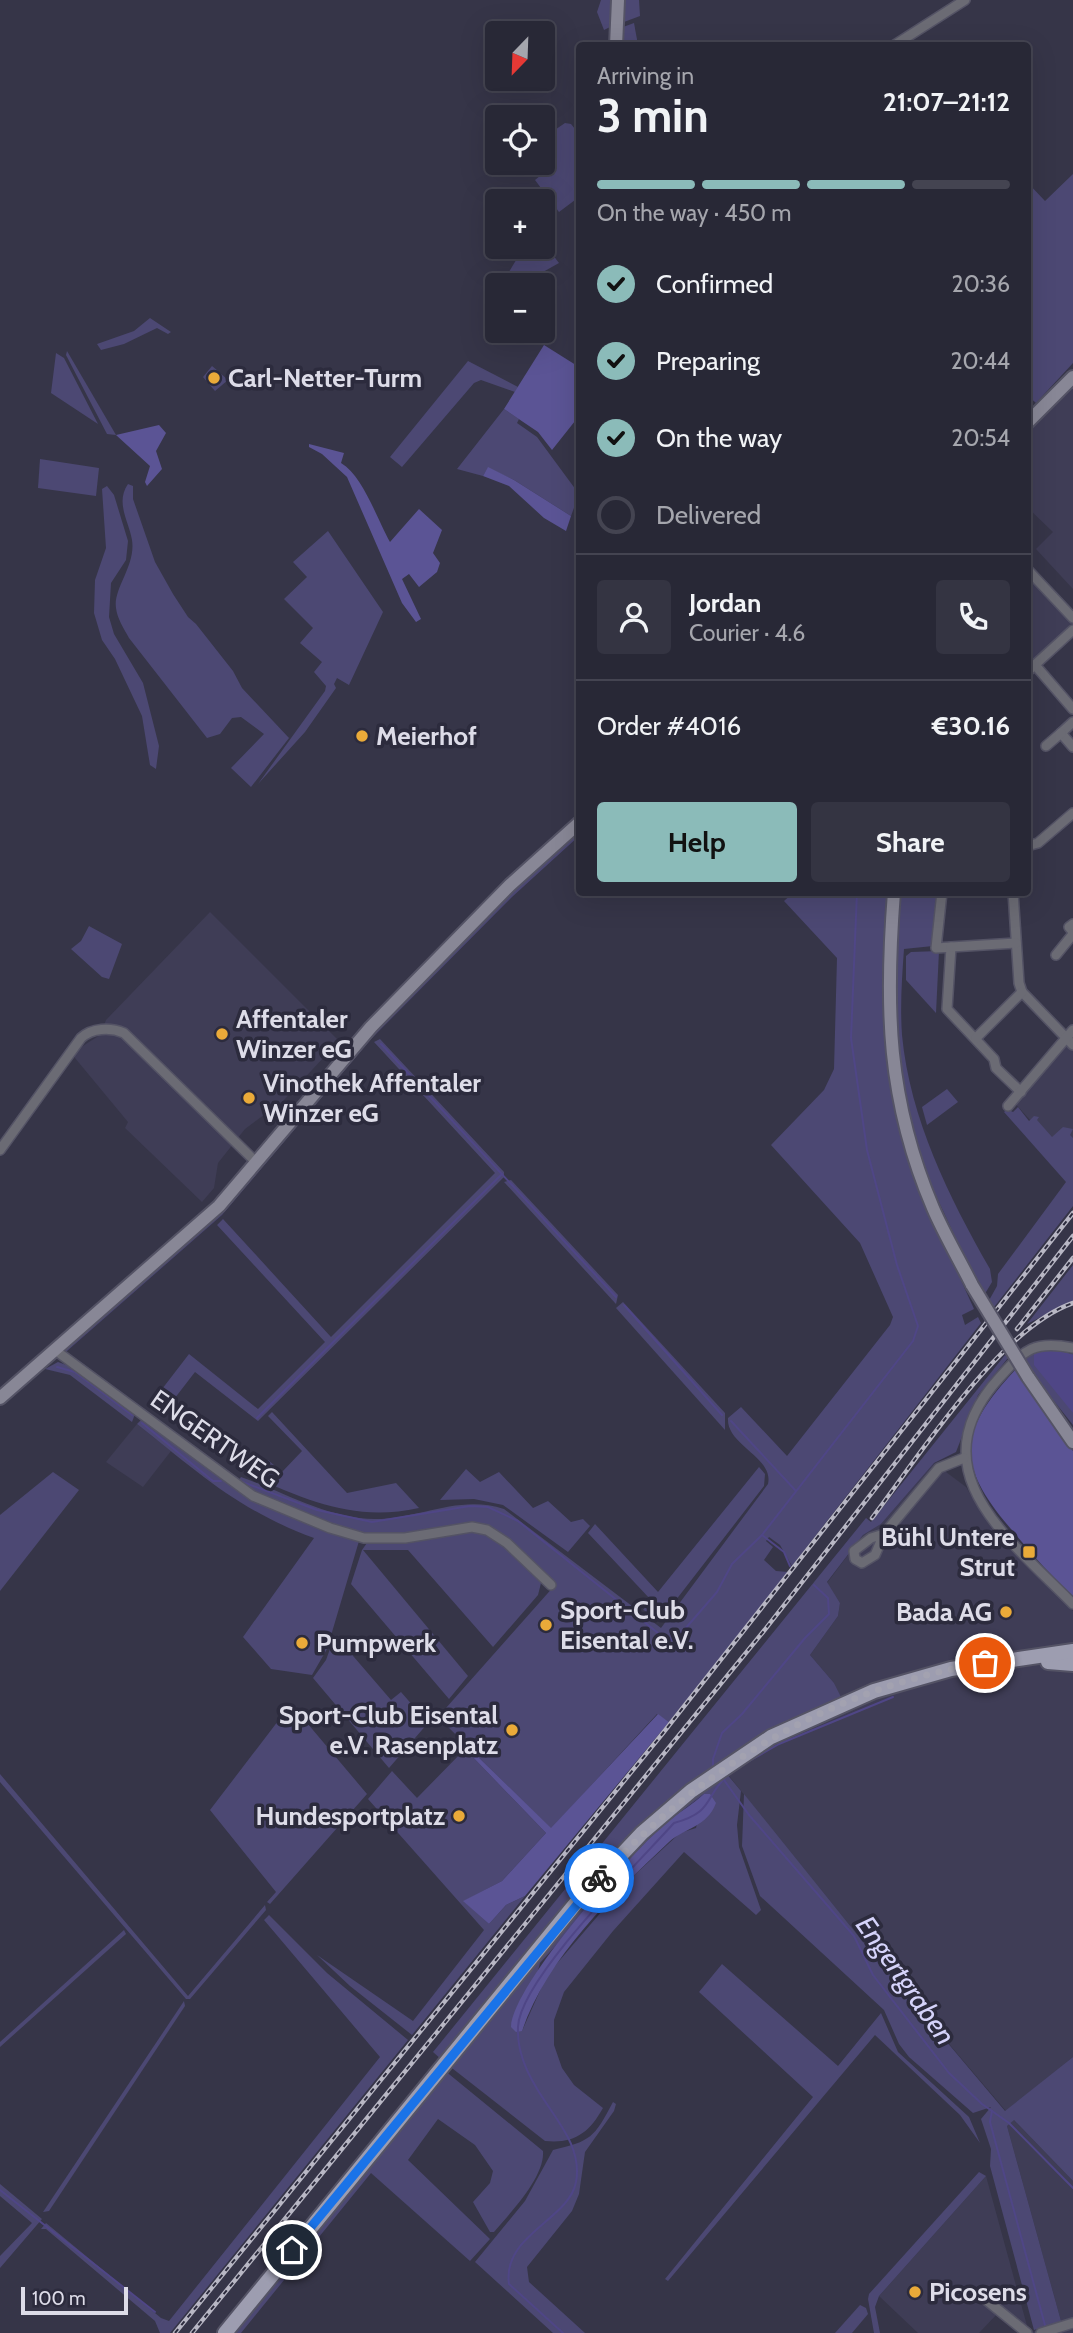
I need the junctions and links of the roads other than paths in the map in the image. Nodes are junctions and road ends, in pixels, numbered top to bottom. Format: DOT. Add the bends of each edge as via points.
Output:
graph roads {
  1 [pos="965,0"];
  2 [pos="618,1"];
  3 [pos="616,42"];
  4 [pos="910,42"];
  5 [pos="1073,377"];
  6 [pos="1031,419"];
  7 [pos="1031,573"];
  8 [pos="1073,618"];
  9 [pos="1073,630"];
  10 [pos="1031,668"];
  11 [pos="1073,709"];
  12 [pos="1073,722"];
  13 [pos="1061,733"];
  14 [pos="1046,746"];
  15 [pos="1073,747"];
  16 [pos="1073,813"];
  17 [pos="576,826"];
  18 [pos="1031,845"];
  19 [pos="894,896"];
  20 [pos="942,896"];
  21 [pos="1013,896"];
  22 [pos="1073,924"];
  23 [pos="1073,933"];
  24 [pos="1016,943"];
  25 [pos="951,947"];
  26 [pos="1056,955"];
  27 [pos="1022,992"];
  28 [pos="1071,1037"];
  29 [pos="975,1038"];
  30 [pos="1021,1092"];
  31 [pos="1008,1106"];
  32 [pos="0,1150"];
  33 [pos="257,1163"];
  34 [pos="1073,1348"];
  35 [pos="55,1350"];
  36 [pos="0,1398"];
  37 [pos="1073,1442"];
  38 [pos="964,1458"];
  39 [pos="884,1534"];
  40 [pos="551,1585"];
  41 [pos="1073,1604"];
  42 [pos="1073,1651"];
  43 [pos="1012,1660"];
  44 [pos="1073,1664"];
  45 [pos="985,2299"];
  46 [pos="1073,2323"];
  47 [pos="225,2333"];
  48 [pos="1027,2333"];
  49 [pos="1043,2333"];
  1 -- 4 [label="street" via="944,11"];
  2 -- 3 [label="main road"];
  5 -- 6 [label="main road"];
  7 -- 8 [label="street"];
  9 -- 10 [label="street"];
  10 -- 11 [label="street"];
  12 -- 13 [label="street"];
  13 -- 14 [label="street"];
  13 -- 15 [label="street"];
  16 -- 18 [label="street"];
  17 -- 33 [label="main road" via="379,1017"];
  19 -- 37 [label="main road, bridge" via="887,998 898,1101 933,1209 972,1285"];
  20 -- 25 [label="street" via="936,948"];
  21 -- 24 [label="street"];
  22 -- 23 [label="street" via="1069,927"];
  23 -- 26 [label="street"];
  24 -- 25 [label="street"];
  24 -- 27 [label="street"];
  25 -- 29 [label="street" via="947,1009"];
  27 -- 28 [label="street" via="1052,1026"];
  27 -- 29 [label="street"];
  28 -- 30 [label="street"];
  29 -- 30 [label="street"];
  30 -- 31 [label="street"];
  32 -- 33 [label="street" via="80,1038 88,1032 116,1029"];
  33 -- 35 [label="main road" via="175,1247"];
  34 -- 38 [label="street" via="1038,1344 1006,1370 978,1404"];
  35 -- 36 [label="main road"];
  35 -- 40 [label="street, ENGERTWEG" via="253,1496 364,1538 405,1538 472,1527 488,1530"];
  38 -- 39 [label="street" via="939,1468"];
  38 -- 41 [label="street" via="969,1480 989,1513"];
  42 -- 43 [label="main road"];
  43 -- 44 [label="main road"];
  43 -- 47 [label="main road" via="951,1669 874,1691 799,1722 725,1766 642,1833 576,1903"];
  45 -- 48 [label="street"];
  46 -- 49 [label="street"];
}
